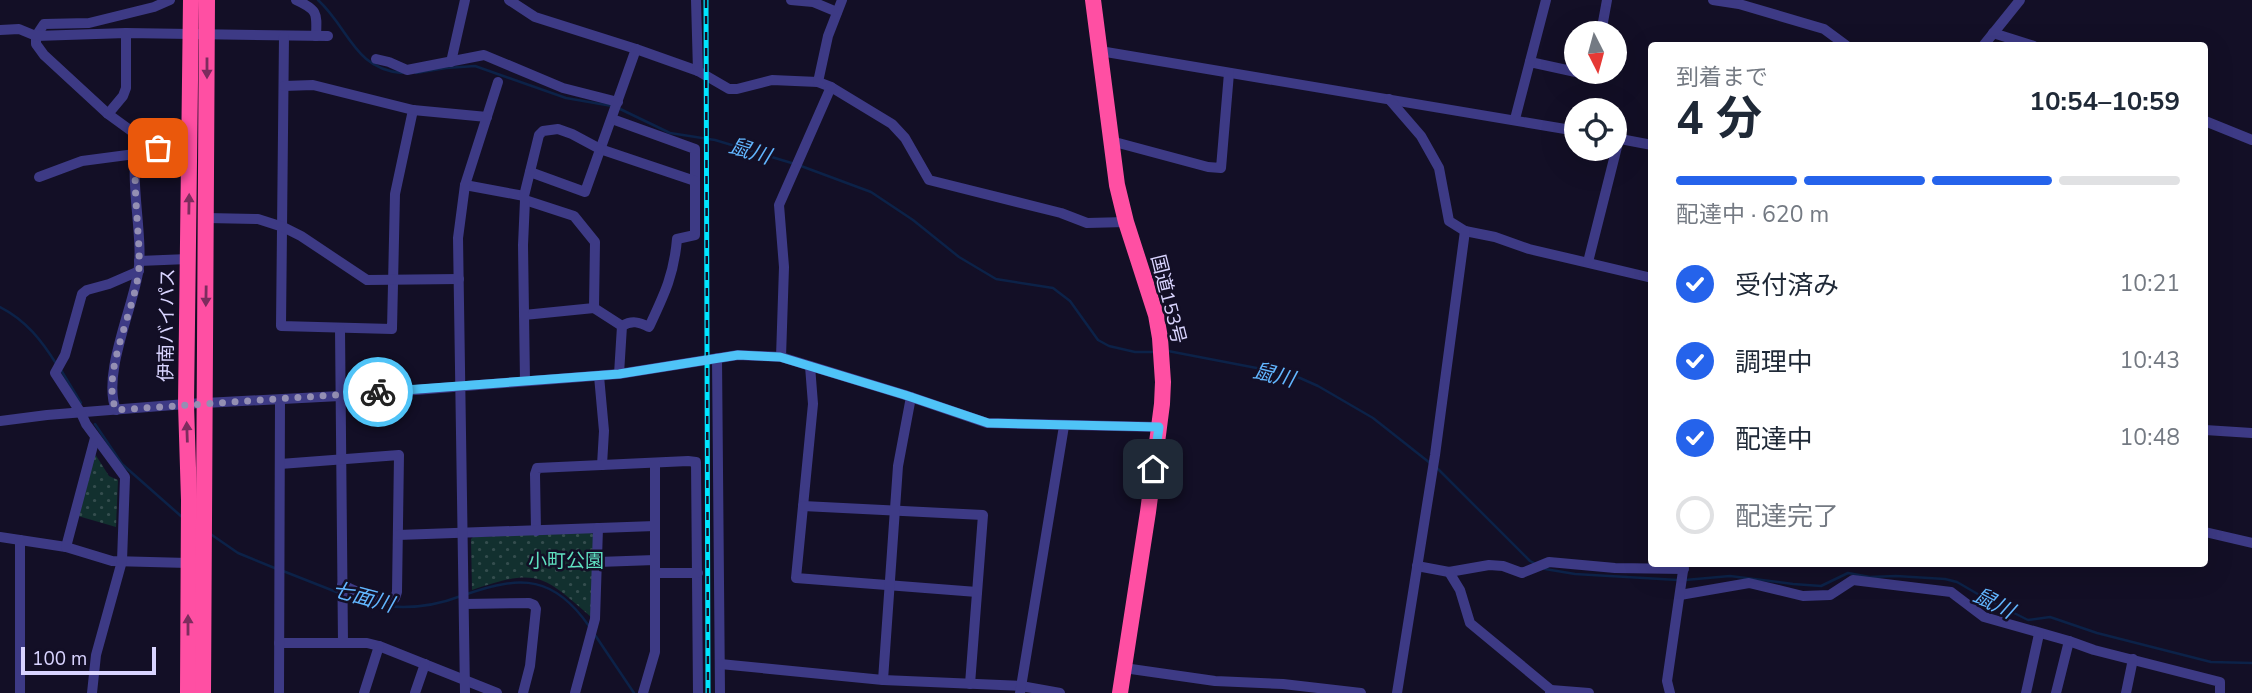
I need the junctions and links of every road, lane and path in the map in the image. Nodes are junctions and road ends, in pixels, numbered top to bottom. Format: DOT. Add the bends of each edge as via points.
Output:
graph roads {
  1 [pos="170,0"];
  2 [pos="191,0"];
  3 [pos="207,0"];
  4 [pos="296,0"];
  5 [pos="465,0"];
  6 [pos="509,0"];
  7 [pos="696,0"];
  8 [pos="791,0"];
  9 [pos="842,0"];
  10 [pos="1093,0"];
  11 [pos="1546,0"];
  12 [pos="1607,0"];
  13 [pos="1713,0"];
  14 [pos="2020,0"];
  15 [pos="1739,2"];
  16 [pos="837,12"];
  17 [pos="1603,21"];
  18 [pos="0,23"];
  19 [pos="0,30"];
  20 [pos="126,33"];
  21 [pos="1993,33"];
  22 [pos="199,34"];
  23 [pos="36,36"];
  24 [pos="284,36"];
  25 [pos="316,36"];
  26 [pos="328,36"];
  27 [pos="1842,42"];
  28 [pos="1986,42"];
  29 [pos="2021,42"];
  30 [pos="636,49"];
  31 [pos="1100,53"];
  32 [pos="376,59"];
  33 [pos="451,62"];
  34 [pos="1530,62"];
  35 [pos="1564,69"];
  36 [pos="698,71"];
  37 [pos="1229,73"];
  38 [pos="498,82"];
  39 [pos="818,82"];
  40 [pos="284,86"];
  41 [pos="831,86"];
  42 [pos="1389,99"];
  43 [pos="618,102"];
  44 [pos="413,110"];
  45 [pos="108,114"];
  46 [pos="487,117"];
  47 [pos="613,117"];
  48 [pos="1515,120"];
  49 [pos="2208,122"];
  50 [pos="1564,129"];
  51 [pos="141,138"];
  52 [pos="2252,140"];
  53 [pos="1111,141"];
  54 [pos="1627,141"];
  55 [pos="1648,144"];
  56 [pos="190,149"];
  57 [pos="600,149"];
  58 [pos="135,154"];
  59 [pos="1612,161"];
  60 [pos="530,172"];
  61 [pos="39,177"];
  62 [pos="695,181"];
  63 [pos="465,185"];
  64 [pos="525,198"];
  65 [pos="207,218"];
  66 [pos="1126,222"];
  67 [pos="283,227"];
  68 [pos="1465,231"];
  69 [pos="188,259"];
  70 [pos="1588,262"];
  71 [pos="139,266"];
  72 [pos="1648,277"];
  73 [pos="392,278"];
  74 [pos="459,279"];
  75 [pos="594,308"];
  76 [pos="524,315"];
  77 [pos="622,326"];
  78 [pos="340,329"];
  79 [pos="780,357"];
  80 [pos="718,358"];
  81 [pos="810,366"];
  82 [pos="619,374"];
  83 [pos="599,376"];
  84 [pos="525,381"];
  85 [pos="462,386"];
  86 [pos="340,396"];
  87 [pos="911,397"];
  88 [pos="280,400"];
  89 [pos="205,403"];
  90 [pos="186,404"];
  91 [pos="116,410"];
  92 [pos="81,413"];
  93 [pos="0,421"];
  94 [pos="1064,426"];
  95 [pos="1159,427"];
  96 [pos="2208,430"];
  97 [pos="2252,433"];
  98 [pos="95,438"];
  99 [pos="341,459"];
  100 [pos="655,463"];
  101 [pos="280,464"];
  102 [pos="602,465"];
  103 [pos="803,506"];
  104 [pos="895,511"];
  105 [pos="655,526"];
  106 [pos="598,528"];
  107 [pos="536,531"];
  108 [pos="463,533"];
  109 [pos="2208,533"];
  110 [pos="398,536"];
  111 [pos="0,537"];
  112 [pos="20,540"];
  113 [pos="2252,543"];
  114 [pos="66,547"];
  115 [pos="655,560"];
  116 [pos="122,561"];
  117 [pos="597,562"];
  118 [pos="188,563"];
  119 [pos="1417,566"];
  120 [pos="1684,569"];
  121 [pos="1449,572"];
  122 [pos="655,573"];
  123 [pos="698,573"];
  124 [pos="890,585"];
  125 [pos="342,586"];
  126 [pos="1681,590"];
  127 [pos="977,592"];
  128 [pos="464,603"];
  129 [pos="2039,634"];
  130 [pos="2069,641"];
  131 [pos="279,643"];
  132 [pos="343,643"];
  133 [pos="379,646"];
  134 [pos="2133,659"];
  135 [pos="425,664"];
  136 [pos="720,664"];
  137 [pos="1124,668"];
  138 [pos="465,680"];
  139 [pos="883,680"];
  140 [pos="970,684"];
  141 [pos="1021,690"];
  142 [pos="1338,691"];
  143 [pos="1550,692"];
  144 [pos="20,693"];
  145 [pos="92,693"];
  146 [pos="188,693"];
  147 [pos="203,693"];
  148 [pos="279,693"];
  149 [pos="364,693"];
  150 [pos="415,693"];
  151 [pos="465,693"];
  152 [pos="496,693"];
  153 [pos="523,693"];
  154 [pos="575,693"];
  155 [pos="643,693"];
  156 [pos="698,693"];
  157 [pos="720,693"];
  158 [pos="1060,693"];
  159 [pos="1120,693"];
  160 [pos="1361,693"];
  161 [pos="1397,693"];
  162 [pos="1589,693"];
  163 [pos="1670,693"];
  164 [pos="2026,693"];
  165 [pos="2056,693"];
  166 [pos="2126,693"];
  167 [pos="2220,693"];
  1 -- 23 [label="street" via="89,23 44,24"];
  2 -- 22 [label="highway, 伊南バイパス"];
  3 -- 22 [label="highway, 伊南バイパス"];
  4 -- 25 [label="street" via="314,9"];
  5 -- 33 [label="street"];
  6 -- 30 [label="street" via="536,18"];
  7 -- 36 [label="street"];
  8 -- 16 [label="street" via="813,2"];
  9 -- 16 [label="street"];
  10 -- 31 [label="highway, 国道153号"];
  11 -- 34 [label="street"];
  12 -- 17 [label="street"];
  13 -- 15 [label="street"];
  14 -- 21 [label="street"];
  15 -- 27 [label="street" via="1824,29"];
  16 -- 39 [label="street"];
  18 -- 19 [label="street"];
  19 -- 23 [label="street" via="19,29"];
  20 -- 22 [label="street"];
  20 -- 23 [label="street"];
  20 -- 45 [label="street" via="126,88"];
  21 -- 28 [label="street"];
  21 -- 29 [label="street"];
  22 -- 24 [label="street"];
  22 -- 56 [label="highway, 伊南バイパス"];
  22 -- 65 [label="highway, 伊南バイパス, one-way"];
  23 -- 45 [label="street" via="44,55"];
  24 -- 25 [label="street"];
  24 -- 40 [label="street"];
  25 -- 26 [label="street"];
  30 -- 36 [label="street"];
  30 -- 43 [label="street"];
  31 -- 37 [label="street"];
  31 -- 53 [label="highway, 国道153号"];
  32 -- 33 [label="street" via="407,70"];
  33 -- 43 [label="street" via="484,55 563,89"];
  34 -- 35 [label="street"];
  34 -- 48 [label="street"];
  36 -- 39 [label="street" via="729,89 772,80"];
  37 -- 42 [label="street"];
  37 -- 53 [label="street" via="1221,168"];
  38 -- 46 [label="street"];
  39 -- 41 [label="street"];
  40 -- 44 [label="street" via="313,85"];
  40 -- 67 [label="street"];
  41 -- 66 [label="street" via="892,124 929,180 1061,212 1087,223"];
  41 -- 79 [label="street" via="779,205 785,267"];
  42 -- 48 [label="street"];
  42 -- 68 [label="street" via="1421,136 1438,168 1449,221"];
  43 -- 47 [label="street"];
  44 -- 46 [label="street"];
  44 -- 73 [label="street" via="394,194"];
  45 -- 51 [label="street"];
  46 -- 63 [label="street"];
  47 -- 57 [label="street"];
  47 -- 62 [label="street" via="695,149"];
  48 -- 50 [label="street"];
  49 -- 52 [label="street"];
  51 -- 56 [label="street" via="158,148"];
  51 -- 58 [label="street"];
  53 -- 66 [label="highway, 国道153号"];
  54 -- 55 [label="street"];
  69 -- 56 [label="highway, 伊南バイパス, one-way"];
  57 -- 60 [label="street" via="585,192"];
  57 -- 60 [label="street" via="558,129 543,131"];
  57 -- 62 [label="street"];
  58 -- 61 [label="street" via="82,161"];
  58 -- 71 [label="street"];
  59 -- 70 [label="street"];
  60 -- 64 [label="street"];
  62 -- 77 [label="street" via="695,235 677,239 675,265 649,327 639,321"];
  63 -- 64 [label="street"];
  63 -- 74 [label="street" via="458,238"];
  64 -- 75 [label="street" via="574,216 595,242"];
  64 -- 76 [label="street"];
  65 -- 67 [label="street" via="258,219"];
  65 -- 89 [label="highway, 伊南バイパス, one-way"];
  66 -- 95 [label="highway, 国道153号" via="1160,338"];
  67 -- 73 [label="street" via="367,280"];
  67 -- 78 [label="street" via="281,326"];
  68 -- 70 [label="street"];
  68 -- 119 [label="street"];
  69 -- 71 [label="street"];
  69 -- 90 [label="highway, 伊南バイパス"];
  70 -- 72 [label="street"];
  71 -- 91 [label="street" via="111,387"];
  71 -- 92 [label="street" via="82,294 55,373"];
  73 -- 74 [label="street"];
  73 -- 78 [label="street" via="392,330"];
  74 -- 85 [label="street"];
  75 -- 76 [label="street"];
  75 -- 77 [label="street"];
  76 -- 84 [label="street"];
  77 -- 82 [label="street"];
  78 -- 86 [label="street"];
  79 -- 80 [label="street"];
  79 -- 81 [label="street"];
  80 -- 82 [label="street"];
  80 -- 136 [label="street"];
  81 -- 87 [label="street"];
  81 -- 103 [label="street" via="813,404"];
  82 -- 83 [label="street"];
  83 -- 84 [label="street"];
  83 -- 102 [label="street"];
  84 -- 85 [label="street"];
  85 -- 86 [label="street"];
  85 -- 108 [label="street"];
  86 -- 88 [label="street"];
  86 -- 99 [label="street"];
  87 -- 94 [label="street" via="988,423"];
  87 -- 104 [label="street"];
  88 -- 89 [label="street"];
  88 -- 101 [label="street"];
  89 -- 90 [label="street"];
  89 -- 147 [label="highway, 伊南バイパス"];
  90 -- 91 [label="street"];
  118 -- 90 [label="highway, 伊南バイパス, one-way"];
  91 -- 92 [label="street"];
  92 -- 93 [label="street"];
  92 -- 98 [label="street"];
  94 -- 95 [label="street"];
  94 -- 141 [label="street"];
  95 -- 137 [label="highway, 国道153号"];
  96 -- 97 [label="street"];
  98 -- 114 [label="street"];
  98 -- 116 [label="street" via="125,477"];
  99 -- 101 [label="street"];
  99 -- 110 [label="street" via="399,455"];
  99 -- 125 [label="street"];
  100 -- 102 [label="street"];
  100 -- 105 [label="street"];
  100 -- 123 [label="street" via="696,462"];
  101 -- 131 [label="street"];
  102 -- 107 [label="street" via="537,468"];
  103 -- 104 [label="street"];
  103 -- 124 [label="street" via="796,578"];
  104 -- 124 [label="street"];
  104 -- 127 [label="street" via="983,515"];
  105 -- 106 [label="street"];
  105 -- 115 [label="street"];
  106 -- 107 [label="street"];
  106 -- 117 [label="street"];
  107 -- 108 [label="street"];
  108 -- 110 [label="street"];
  108 -- 128 [label="street"];
  109 -- 113 [label="street"];
  110 -- 125 [label="street" via="395,598"];
  111 -- 112 [label="street"];
  112 -- 114 [label="street"];
  112 -- 144 [label="street"];
  114 -- 116 [label="street"];
  115 -- 117 [label="street"];
  115 -- 122 [label="street"];
  116 -- 118 [label="street"];
  116 -- 145 [label="street" via="96,655"];
  117 -- 154 [label="street" via="594,623"];
  146 -- 118 [label="highway, 伊南バイパス, one-way"];
  119 -- 121 [label="street"];
  119 -- 161 [label="street"];
  120 -- 121 [label="street" via="1546,563 1522,573 1489,565"];
  120 -- 126 [label="street"];
  121 -- 143 [label="street" via="1470,623"];
  122 -- 123 [label="street"];
  122 -- 155 [label="street" via="655,652"];
  123 -- 156 [label="street"];
  124 -- 127 [label="street"];
  124 -- 139 [label="street"];
  125 -- 132 [label="street"];
  126 -- 129 [label="street" via="1749,583 1803,596 1830,595 1853,580 1951,592 1984,617"];
  126 -- 163 [label="street" via="1667,681"];
  127 -- 140 [label="street"];
  128 -- 138 [label="street"];
  128 -- 153 [label="street" via="534,604 530,666"];
  129 -- 130 [label="street"];
  129 -- 164 [label="street"];
  130 -- 134 [label="street"];
  130 -- 165 [label="street"];
  131 -- 132 [label="street"];
  131 -- 148 [label="street"];
  132 -- 133 [label="street"];
  133 -- 135 [label="street"];
  133 -- 149 [label="street"];
  134 -- 166 [label="street"];
  134 -- 167 [label="street" via="2220,682"];
  135 -- 138 [label="street"];
  135 -- 150 [label="street"];
  136 -- 139 [label="street"];
  136 -- 157 [label="street"];
  137 -- 142 [label="street"];
  137 -- 159 [label="highway, 国道153号"];
  138 -- 151 [label="street"];
  138 -- 152 [label="street"];
  139 -- 140 [label="street"];
  140 -- 141 [label="street"];
  141 -- 158 [label="street"];
  142 -- 160 [label="street"];
  143 -- 162 [label="street"];
}
